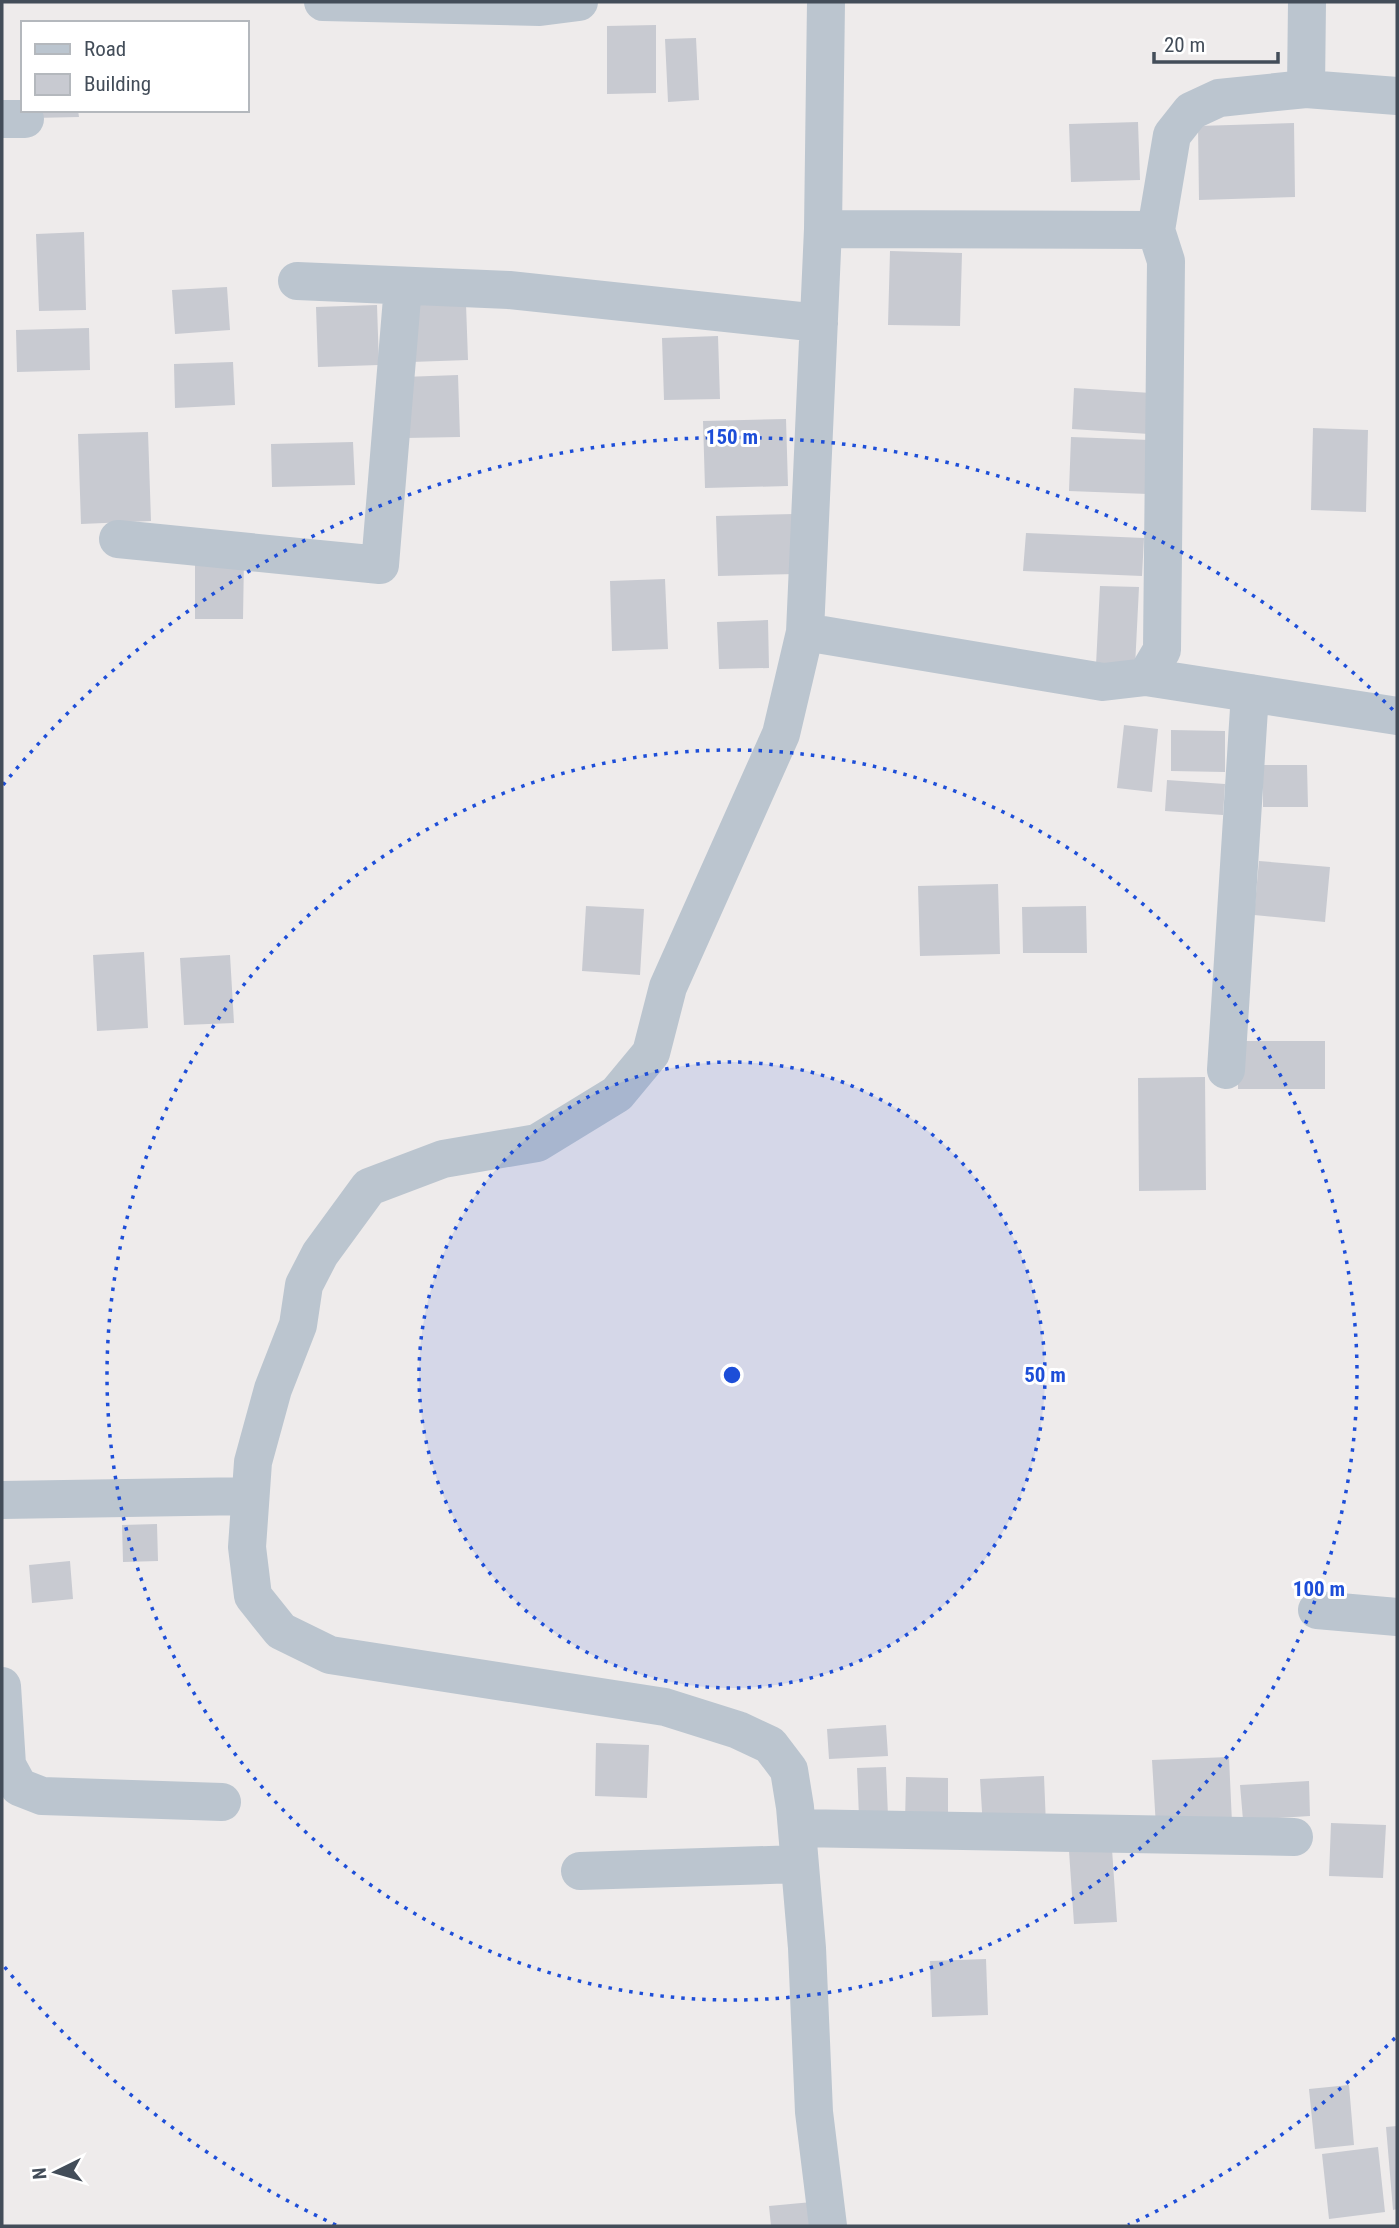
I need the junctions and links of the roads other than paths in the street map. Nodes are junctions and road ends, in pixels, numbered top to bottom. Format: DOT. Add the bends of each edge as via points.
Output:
graph roads {
  1 [pos="323,2"];
  2 [pos="579,2"];
  3 [pos="826,2"];
  4 [pos="1307,2"];
  5 [pos="1306,89"];
  6 [pos="1397,96"];
  7 [pos="823,229"];
  8 [pos="1156,230"];
  9 [pos="297,281"];
  10 [pos="403,286"];
  11 [pos="819,323"];
  12 [pos="118,539"];
  13 [pos="805,632"];
  14 [pos="1146,677"];
  15 [pos="1250,693"];
  16 [pos="1397,716"];
  17 [pos="1226,1070"];
  18 [pos="250,1496"];
  19 [pos="2,1500"];
  20 [pos="1317,1610"];
  21 [pos="1397,1616"];
  22 [pos="2,1686"];
  23 [pos="222,1802"];
  24 [pos="1294,1837"];
  25 [pos="798,1846"];
  26 [pos="580,1871"];
  27 [pos="828,2226"];
  1 -- 2 [label="street" via="540,7"];
  3 -- 7 [label="street"];
  4 -- 5 [label="street"];
  5 -- 6 [label="street"];
  5 -- 8 [label="street" via="1219,98 1191,111 1172,135"];
  7 -- 8 [label="street"];
  7 -- 11 [label="street"];
  8 -- 14 [label="street" via="1166,261 1162,650"];
  9 -- 10 [label="street"];
  10 -- 11 [label="street" via="509,290"];
  10 -- 12 [label="street" via="380,565"];
  11 -- 13 [label="street"];
  13 -- 14 [label="street" via="1103,682"];
  13 -- 18 [label="street" via="781,734 668,987 650,1053 617,1094 537,1143 443,1159 369,1187 320,1254 304,1285 298,1325 253,1462"];
  14 -- 15 [label="street"];
  15 -- 16 [label="street"];
  15 -- 17 [label="street"];
  18 -- 19 [label="street"];
  18 -- 25 [label="street" via="247,1547 253,1596 281,1631 330,1655 665,1707 738,1730 770,1745 789,1770"];
  20 -- 21 [label="street"];
  22 -- 23 [label="street" via="7,1765 19,1787 42,1796"];
  24 -- 25 [label="street"];
  25 -- 26 [label="street"];
  25 -- 27 [label="street" via="814,2112"];
}
